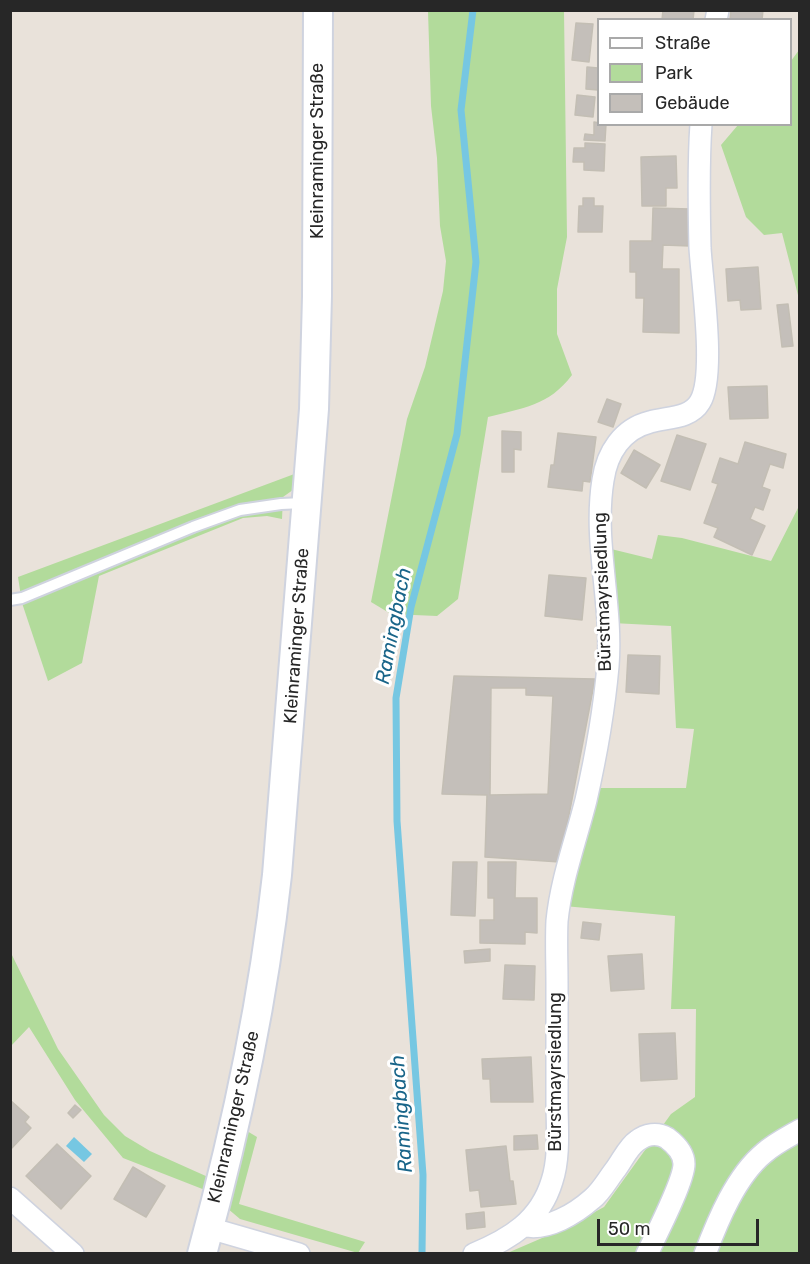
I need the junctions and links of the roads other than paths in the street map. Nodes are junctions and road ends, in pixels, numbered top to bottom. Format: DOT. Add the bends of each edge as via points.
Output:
graph roads {
  1 [pos="318,10"];
  2 [pos="701,126"];
  3 [pos="308,503"];
  4 [pos="10,600"];
  5 [pos="800,1130"];
  6 [pos="10,1198"];
  7 [pos="525,1226"];
  8 [pos="206,1241"];
  9 [pos="73,1254"];
  10 [pos="299,1254"];
  11 [pos="474,1254"];
  12 [pos="647,1254"];
  13 [pos="705,1254"];
  1 -- 3 [label="main road, Kleinraminger Straße" via="317,296"];
  2 -- 7 [label="street, Bürstmayrsiedlung" via="700,250 708,352 706,383 701,402 692,411 632,429 617,442 606,463 600,531 608,663 595,757 557,920 556,1158 544,1203"];
  3 -- 4 [label="lane" via="240,510"];
  3 -- 8 [label="main road, Kleinraminger Straße" via="269,947 256,1023"];
  5 -- 13 [label="street" via="764,1152 745,1173"];
  6 -- 9 [label="street"];
  7 -- 11 [label="street, Bürstmayrsiedlung"];
  7 -- 12 [label="street" via="548,1225 593,1199 635,1142 661,1134 680,1150 684,1163"];
  8 -- 10 [label="street"];
}
